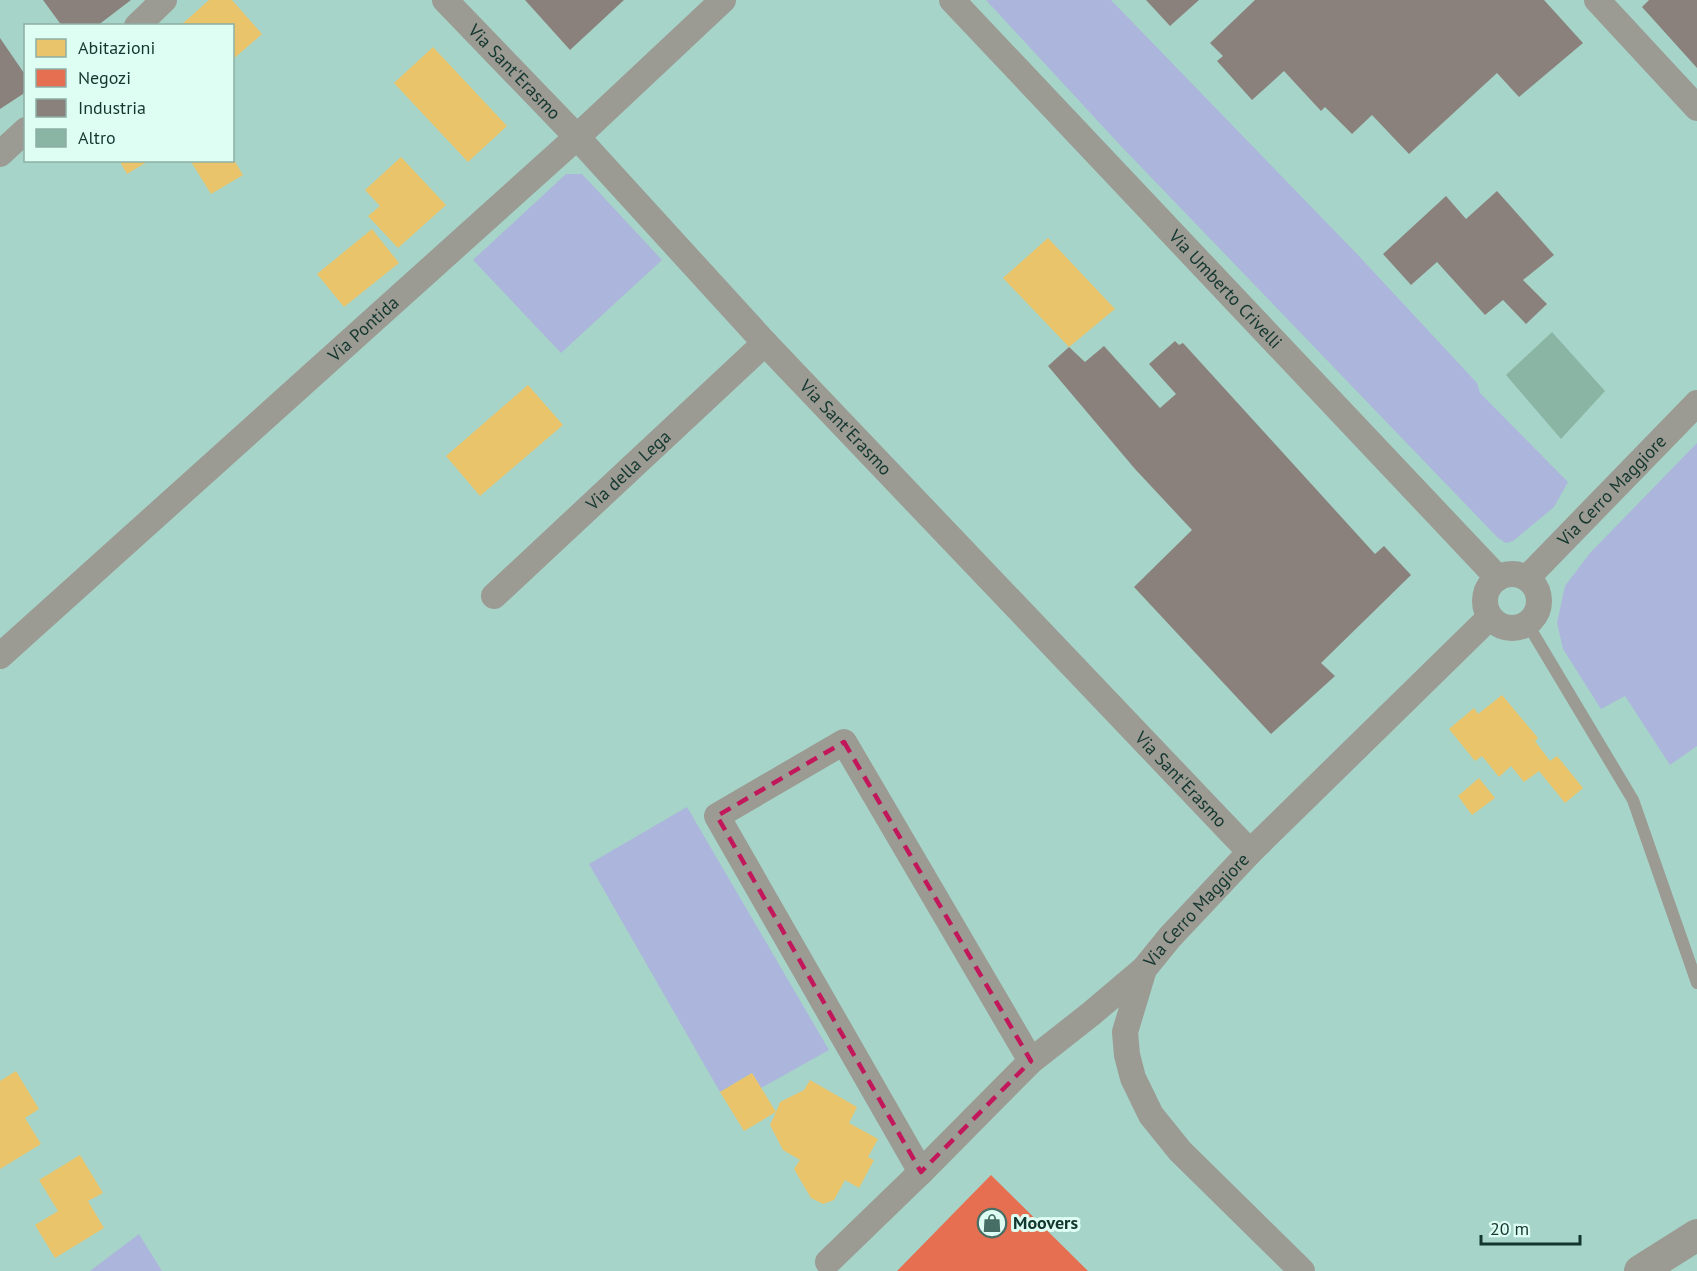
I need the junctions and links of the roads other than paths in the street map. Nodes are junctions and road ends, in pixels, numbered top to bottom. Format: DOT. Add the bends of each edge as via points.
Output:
graph roads {
  1 [pos="164,0"];
  2 [pos="445,0"];
  3 [pos="723,0"];
  4 [pos="952,0"];
  5 [pos="1597,0"];
  6 [pos="139,24"];
  7 [pos="1697,108"];
  8 [pos="24,132"];
  9 [pos="577,137"];
  10 [pos="0,154"];
  11 [pos="765,343"];
  12 [pos="1697,403"];
  13 [pos="1498,578"];
  14 [pos="1527,578"];
  15 [pos="494,596"];
  16 [pos="1490,617"];
  17 [pos="1527,623"];
  18 [pos="0,656"];
  19 [pos="1250,852"];
  20 [pos="1144,969"];
  21 [pos="1697,983"];
  22 [pos="1031,1061"];
  23 [pos="921,1172"];
  24 [pos="1697,1234"];
  25 [pos="828,1262"];
  26 [pos="1302,1271"];
  27 [pos="1640,1271"];
  1 -- 6 [label="street"];
  2 -- 9 [label="street, Via Sant'Erasmo"];
  3 -- 9 [label="street, Via Pontida"];
  4 -- 13 [label="street, Via Umberto Crivelli"];
  5 -- 7 [label="street"];
  8 -- 10 [label="street"];
  9 -- 11 [label="street, Via Sant'Erasmo"];
  9 -- 18 [label="street, Via Pontida"];
  11 -- 15 [label="street, Via della Lega"];
  11 -- 19 [label="street, Via Sant'Erasmo"];
  12 -- 14 [label="street, Via Cerro Maggiore"];
  13 -- 14 [label="street" via="1512,574"];
  13 -- 16 [label="street" via="1486,591"];
  14 -- 17 [label="street" via="1538,592 1539,601 1534,617"];
  16 -- 17 [label="street" via="1504,627"];
  16 -- 19 [label="street, Via Cerro Maggiore"];
  17 -- 21 [label="lane" via="1633,800"];
  19 -- 20 [label="street, Via Cerro Maggiore"];
  20 -- 22 [label="street"];
  20 -- 26 [label="street, Via Cerro Maggiore" via="1125,1032 1133,1078 1151,1115 1180,1151"];
  22 -- 23 [label="street"];
  22 -- 23 [label="street" via="844,742 717,816"];
  23 -- 25 [label="street"];
  24 -- 27 [label="street"];
}
